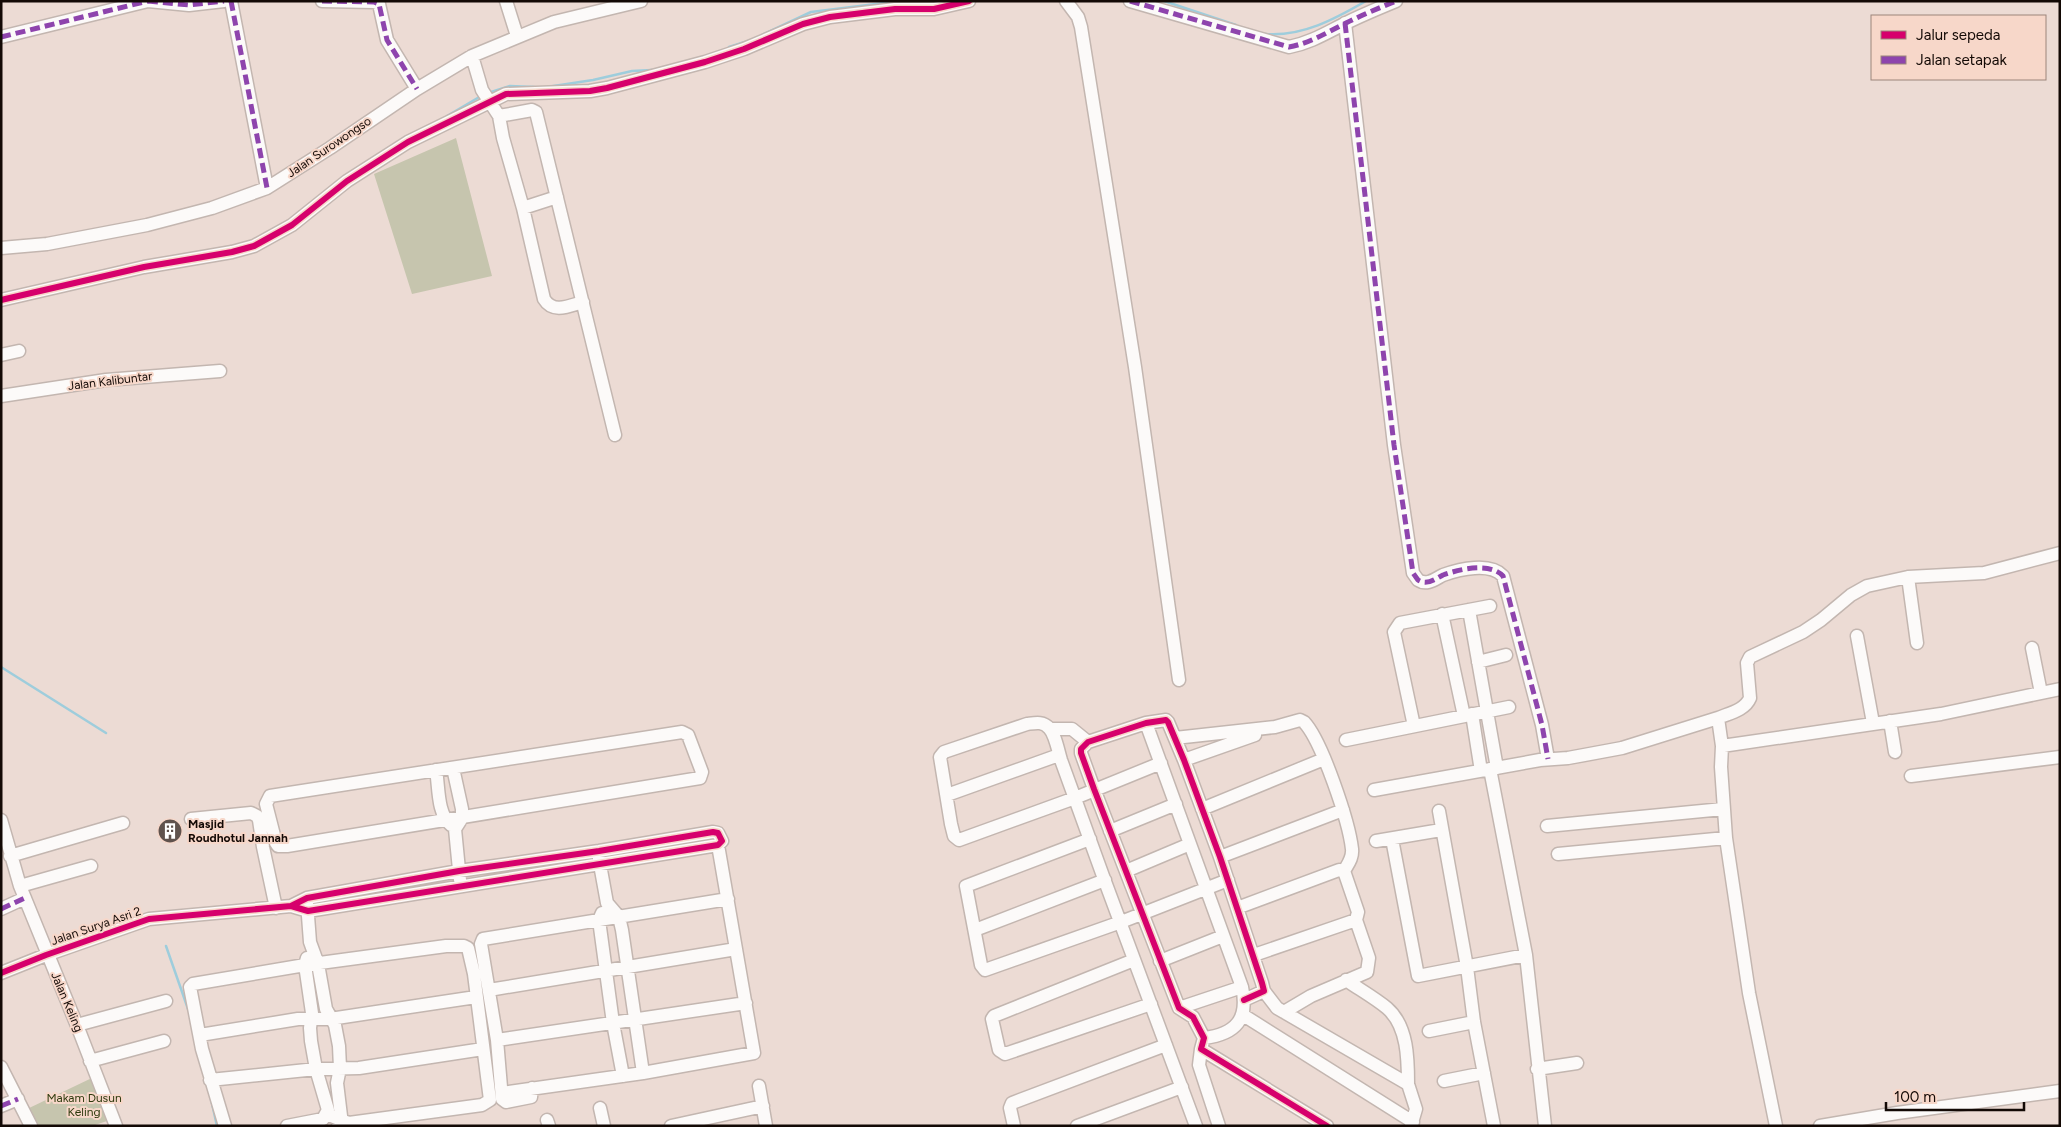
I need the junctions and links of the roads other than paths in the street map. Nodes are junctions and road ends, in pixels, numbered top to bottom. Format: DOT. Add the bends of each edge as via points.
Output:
graph roads {
  1 [pos="148,1"];
  2 [pos="224,1"];
  3 [pos="231,1"];
  4 [pos="322,1"];
  5 [pos="506,1"];
  6 [pos="641,1"];
  7 [pos="969,1"];
  8 [pos="1066,1"];
  9 [pos="1130,1"];
  10 [pos="1396,1"];
  11 [pos="1346,26"];
  12 [pos="517,36"];
  13 [pos="1,37"];
  14 [pos="472,56"];
  15 [pos="417,89"];
  16 [pos="486,97"];
  17 [pos="499,116"];
  18 [pos="267,188"];
  19 [pos="557,197"];
  20 [pos="523,208"];
  21 [pos="1,248"];
  22 [pos="1,300"];
  23 [pos="583,302"];
  24 [pos="19,351"];
  25 [pos="1,356"];
  26 [pos="220,371"];
  27 [pos="1,396"];
  28 [pos="615,435"];
  29 [pos="2060,553"];
  30 [pos="1908,577"];
  31 [pos="1490,606"];
  32 [pos="1469,610"];
  33 [pos="1442,614"];
  34 [pos="1857,636"];
  35 [pos="1917,643"];
  36 [pos="2032,648"];
  37 [pos="1506,655"];
  38 [pos="1478,662"];
  39 [pos="1179,680"];
  40 [pos="2060,689"];
  41 [pos="2041,693"];
  42 [pos="1509,707"];
  43 [pos="1487,711"];
  44 [pos="1468,715"];
  45 [pos="1718,718"];
  46 [pos="1890,721"];
  47 [pos="1146,723"];
  48 [pos="1873,723"];
  49 [pos="1414,726"];
  50 [pos="1275,727"];
  51 [pos="1050,729"];
  52 [pos="1175,738"];
  53 [pos="1346,740"];
  54 [pos="1088,742"];
  55 [pos="1722,746"];
  56 [pos="1895,752"];
  57 [pos="1059,755"];
  58 [pos="2060,757"];
  59 [pos="1324,759"];
  60 [pos="1548,759"];
  61 [pos="1184,760"];
  62 [pos="1161,763"];
  63 [pos="453,768"];
  64 [pos="1489,769"];
  65 [pos="436,770"];
  66 [pos="1911,776"];
  67 [pos="1094,789"];
  68 [pos="1374,790"];
  69 [pos="947,795"];
  70 [pos="1075,798"];
  71 [pos="1176,804"];
  72 [pos="1202,809"];
  73 [pos="1723,809"];
  74 [pos="1343,810"];
  75 [pos="1439,811"];
  76 [pos="191,818"];
  77 [pos="1,820"];
  78 [pos="123,823"];
  79 [pos="454,823"];
  80 [pos="1546,826"];
  81 [pos="1442,830"];
  82 [pos="1110,831"];
  83 [pos="1726,838"];
  84 [pos="1090,839"];
  85 [pos="1392,839"];
  86 [pos="1376,842"];
  87 [pos="1190,844"];
  88 [pos="718,845"];
  89 [pos="598,851"];
  90 [pos="1558,854"];
  91 [pos="10,856"];
  92 [pos="1220,857"];
  93 [pos="600,865"];
  94 [pos="91,866"];
  95 [pos="459,871"];
  96 [pos="1126,871"];
  97 [pos="1344,871"];
  98 [pos="1105,880"];
  99 [pos="1228,880"];
  100 [pos="461,886"];
  101 [pos="1205,888"];
  102 [pos="22,892"];
  103 [pos="728,899"];
  104 [pos="607,903"];
  105 [pos="307,905"];
  106 [pos="276,908"];
  107 [pos="1237,908"];
  108 [pos="1,909"];
  109 [pos="1142,913"];
  110 [pos="619,917"];
  111 [pos="599,920"];
  112 [pos="1356,920"];
  113 [pos="1121,922"];
  114 [pos="975,930"];
  115 [pos="1223,936"];
  116 [pos="736,948"];
  117 [pos="46,955"];
  118 [pos="1254,955"];
  119 [pos="1526,955"];
  120 [pos="1134,960"];
  121 [pos="1160,961"];
  122 [pos="311,964"];
  123 [pos="1467,967"];
  124 [pos="628,968"];
  125 [pos="606,971"];
  126 [pos="1,972"];
  127 [pos="1346,980"];
  128 [pos="1242,987"];
  129 [pos="489,990"];
  130 [pos="1264,991"];
  131 [pos="476,997"];
  132 [pos="1244,1000"];
  133 [pos="166,1001"];
  134 [pos="746,1003"];
  135 [pos="1151,1004"];
  136 [pos="1179,1008"];
  137 [pos="1284,1012"];
  138 [pos="1243,1014"];
  139 [pos="312,1019"];
  140 [pos="330,1019"];
  141 [pos="636,1020"];
  142 [pos="1474,1022"];
  143 [pos="613,1023"];
  144 [pos="77,1025"];
  145 [pos="1429,1031"];
  146 [pos="200,1035"];
  147 [pos="497,1040"];
  148 [pos="164,1042"];
  149 [pos="1203,1043"];
  150 [pos="1166,1045"];
  151 [pos="484,1049"];
  152 [pos="90,1061"];
  153 [pos="1577,1063"];
  154 [pos="1,1067"];
  155 [pos="340,1068"];
  156 [pos="316,1069"];
  157 [pos="1537,1069"];
  158 [pos="643,1073"];
  159 [pos="1484,1073"];
  160 [pos="623,1076"];
  161 [pos="210,1080"];
  162 [pos="1444,1080"];
  163 [pos="1408,1084"];
  164 [pos="759,1086"];
  165 [pos="1182,1087"];
  166 [pos="2060,1092"];
  167 [pos="18,1099"];
  168 [pos="1,1106"];
  169 [pos="763,1106"];
  170 [pos="600,1108"];
  171 [pos="326,1114"];
  172 [pos="719,1121"];
  173 [pos="1854,1123"];
  174 [pos="340,1124"];
  175 [pos="1412,1124"];
  176 [pos="32,1126"];
  177 [pos="116,1126"];
  178 [pos="225,1126"];
  179 [pos="287,1126"];
  180 [pos="604,1126"];
  181 [pos="670,1126"];
  182 [pos="766,1126"];
  183 [pos="1014,1126"];
  184 [pos="1077,1126"];
  185 [pos="1196,1126"];
  186 [pos="1219,1126"];
  187 [pos="1327,1126"];
  188 [pos="1494,1126"];
  189 [pos="1545,1126"];
  190 [pos="1776,1126"];
  191 [pos="1823,1126"];
  1 -- 2 [label="street" via="190,5"];
  1 -- 13 [label="street"];
  3 -- 18 [label="street"];
  4 -- 15 [label="street" via="380,4 387,40"];
  5 -- 12 [label="street"];
  6 -- 12 [label="street, Jalan Surowongso" via="554,22"];
  7 -- 16 [label="street" via="934,9 895,9 830,16 705,62 607,88"];
  8 -- 39 [label="street" via="1081,27 1136,366"];
  9 -- 11 [label="street" via="1282,47 1303,44"];
  10 -- 11 [label="street"];
  11 -- 60 [label="street" via="1394,445 1414,573 1418,580 1426,583 1463,570 1490,568 1503,576"];
  12 -- 14 [label="street, Jalan Surowongso"];
  14 -- 15 [label="street, Jalan Surowongso"];
  14 -- 16 [label="street"];
  15 -- 18 [label="street, Jalan Surowongso"];
  16 -- 17 [label="street"];
  16 -- 22 [label="street" via="378,161 298,220 254,246"];
  17 -- 19 [label="street" via="536,112"];
  17 -- 20 [label="street"];
  18 -- 21 [label="street, Jalan Surowongso" via="147,226 47,244"];
  19 -- 20 [label="street"];
  19 -- 23 [label="street"];
  20 -- 23 [label="street" via="546,303 562,308"];
  23 -- 28 [label="street"];
  24 -- 25 [label="street"];
  26 -- 27 [label="street, Jalan Kalibuntar" via="106,380"];
  29 -- 30 [label="street" via="1984,573"];
  30 -- 35 [label="street"];
  30 -- 45 [label="street" via="1867,586 1850,595 1803,632 1750,657 1747,663 1748,704"];
  31 -- 32 [label="street"];
  32 -- 33 [label="street"];
  32 -- 38 [label="street"];
  33 -- 44 [label="street"];
  33 -- 49 [label="street" via="1400,623 1394,632"];
  34 -- 48 [label="street"];
  36 -- 41 [label="street"];
  37 -- 38 [label="street"];
  38 -- 43 [label="street"];
  40 -- 41 [label="street"];
  41 -- 46 [label="street" via="1942,714"];
  42 -- 43 [label="street"];
  43 -- 44 [label="street"];
  43 -- 64 [label="street"];
  44 -- 49 [label="street"];
  44 -- 64 [label="street"];
  45 -- 55 [label="street"];
  45 -- 60 [label="street" via="1622,748"];
  46 -- 48 [label="street"];
  46 -- 56 [label="street"];
  47 -- 52 [label="street" via="1167,721"];
  47 -- 54 [label="street"];
  47 -- 62 [label="street"];
  48 -- 55 [label="street"];
  49 -- 53 [label="street"];
  50 -- 52 [label="street"];
  50 -- 59 [label="street" via="1300,720 1304,722"];
  50 -- 61 [label="street"];
  51 -- 54 [label="street" via="1072,729"];
  51 -- 57 [label="street"];
  51 -- 69 [label="street" via="1041,723 1027,724 944,752 940,757"];
  52 -- 61 [label="street"];
  54 -- 67 [label="street" via="1081,749 1081,754"];
  55 -- 73 [label="street"];
  57 -- 69 [label="street"];
  57 -- 70 [label="street"];
  58 -- 66 [label="street"];
  59 -- 72 [label="street"];
  59 -- 74 [label="street"];
  60 -- 64 [label="street"];
  61 -- 72 [label="street"];
  62 -- 67 [label="street"];
  62 -- 71 [label="street"];
  63 -- 65 [label="street"];
  63 -- 79 [label="street" via="462,809"];
  63 -- 79 [label="street" via="682,732 688,735 702,772 700,778 692,780"];
  64 -- 68 [label="street"];
  64 -- 119 [label="street"];
  65 -- 79 [label="street" via="442,812"];
  65 -- 79 [label="street" via="270,796 266,804 278,846"];
  67 -- 70 [label="street"];
  67 -- 82 [label="street"];
  69 -- 70 [label="street" via="954,836 959,840"];
  70 -- 84 [label="street"];
  71 -- 82 [label="street"];
  71 -- 87 [label="street"];
  72 -- 92 [label="street"];
  73 -- 80 [label="street"];
  73 -- 83 [label="street"];
  74 -- 92 [label="street"];
  74 -- 97 [label="street" via="1352,850"];
  75 -- 81 [label="street"];
  76 -- 106 [label="street" via="251,813 257,816"];
  77 -- 91 [label="street, Jalan Keling"];
  78 -- 91 [label="street"];
  79 -- 95 [label="street"];
  81 -- 85 [label="street"];
  81 -- 123 [label="street"];
  82 -- 96 [label="street"];
  83 -- 90 [label="street"];
  83 -- 190 [label="street" via="1749,993"];
  84 -- 98 [label="street"];
  84 -- 114 [label="street" via="968,884 966,890"];
  85 -- 86 [label="street"];
  85 -- 123 [label="street" via="1417,975"];
  87 -- 96 [label="street"];
  87 -- 101 [label="street"];
  88 -- 89 [label="street" via="722,842 721,836 713,832"];
  88 -- 93 [label="street"];
  88 -- 103 [label="street"];
  89 -- 93 [label="street"];
  89 -- 95 [label="street"];
  91 -- 102 [label="street, Jalan Keling"];
  92 -- 99 [label="street"];
  93 -- 100 [label="street"];
  93 -- 104 [label="street"];
  94 -- 102 [label="street"];
  95 -- 100 [label="street"];
  95 -- 105 [label="street"];
  96 -- 109 [label="street"];
  97 -- 107 [label="street" via="1341,869"];
  97 -- 112 [label="street" via="1358,912"];
  98 -- 113 [label="street"];
  98 -- 114 [label="street"];
  99 -- 101 [label="street"];
  99 -- 107 [label="street"];
  100 -- 105 [label="street"];
  101 -- 109 [label="street"];
  101 -- 115 [label="street"];
  102 -- 108 [label="street"];
  102 -- 117 [label="street, Jalan Keling"];
  103 -- 110 [label="street"];
  103 -- 116 [label="street"];
  104 -- 110 [label="street"];
  104 -- 111 [label="street"];
  105 -- 106 [label="street, Jalan Surya Asri 2"];
  105 -- 122 [label="street"];
  106 -- 117 [label="street, Jalan Surya Asri 2" via="149,920"];
  107 -- 118 [label="street"];
  109 -- 113 [label="street"];
  109 -- 121 [label="street"];
  110 -- 111 [label="street"];
  110 -- 124 [label="street"];
  111 -- 125 [label="street"];
  111 -- 129 [label="street" via="483,939 481,944"];
  112 -- 118 [label="street"];
  112 -- 127 [label="street" via="1369,958 1369,968 1368,972"];
  113 -- 114 [label="street" via="987,970 981,965"];
  113 -- 120 [label="street"];
  115 -- 121 [label="street"];
  115 -- 128 [label="street"];
  116 -- 124 [label="street"];
  116 -- 134 [label="street"];
  117 -- 126 [label="street, Jalan Surya Asri 2"];
  117 -- 144 [label="street, Jalan Keling"];
  118 -- 130 [label="street"];
  119 -- 123 [label="street"];
  119 -- 157 [label="street"];
  120 -- 135 [label="street"];
  120 -- 135 [label="street" via="994,1016 999,1050 1005,1054"];
  121 -- 136 [label="street"];
  122 -- 131 [label="street" via="464,946 470,951"];
  122 -- 139 [label="street"];
  122 -- 140 [label="street"];
  122 -- 146 [label="street" via="192,984"];
  123 -- 142 [label="street"];
  124 -- 125 [label="street"];
  124 -- 141 [label="street"];
  125 -- 129 [label="street"];
  125 -- 143 [label="street"];
  127 -- 137 [label="street" via="1297,1002"];
  127 -- 163 [label="street" via="1389,1009 1405,1040"];
  128 -- 132 [label="street"];
  128 -- 136 [label="street"];
  129 -- 147 [label="street"];
  130 -- 132 [label="street"];
  130 -- 137 [label="street" via="1273,1005"];
  131 -- 140 [label="street"];
  131 -- 151 [label="street"];
  132 -- 138 [label="street"];
  133 -- 144 [label="street"];
  134 -- 141 [label="street"];
  134 -- 158 [label="street" via="754,1053"];
  135 -- 150 [label="street"];
  136 -- 149 [label="street" via="1193,1017"];
  137 -- 163 [label="street"];
  138 -- 149 [label="street" via="1229,1029"];
  138 -- 175 [label="street"];
  139 -- 140 [label="street"];
  139 -- 146 [label="street"];
  139 -- 156 [label="street" via="311,1041"];
  140 -- 155 [label="street" via="335,1025"];
  141 -- 143 [label="street"];
  141 -- 158 [label="street"];
  142 -- 145 [label="street"];
  142 -- 159 [label="street"];
  143 -- 147 [label="street"];
  143 -- 160 [label="street"];
  144 -- 152 [label="street, Jalan Keling"];
  146 -- 161 [label="street"];
  147 -- 160 [label="street" via="504,1102 531,1097 532,1088"];
  148 -- 152 [label="street"];
  149 -- 186 [label="street" via="1199,1065"];
  149 -- 187 [label="street"];
  150 -- 165 [label="street"];
  150 -- 183 [label="street" via="1012,1103"];
  151 -- 155 [label="street"];
  151 -- 174 [label="street" via="490,1096 487,1103"];
  152 -- 177 [label="street, Jalan Keling"];
  153 -- 157 [label="street"];
  154 -- 167 [label="street"];
  155 -- 156 [label="street"];
  155 -- 174 [label="street" via="337,1083"];
  156 -- 161 [label="street"];
  156 -- 171 [label="street" via="328,1109"];
  157 -- 189 [label="street"];
  158 -- 160 [label="street"];
  159 -- 162 [label="street"];
  159 -- 188 [label="street"];
  161 -- 178 [label="street"];
  163 -- 175 [label="street" via="1416,1109"];
  164 -- 169 [label="street"];
  165 -- 184 [label="street"];
  165 -- 185 [label="street"];
  166 -- 173 [label="street"];
  167 -- 168 [label="street"];
  167 -- 176 [label="street"];
  169 -- 172 [label="street"];
  169 -- 182 [label="street"];
  170 -- 180 [label="street"];
  171 -- 174 [label="street"];
  171 -- 179 [label="street" via="321,1119"];
  172 -- 181 [label="street"];
  173 -- 191 [label="street"];
}
